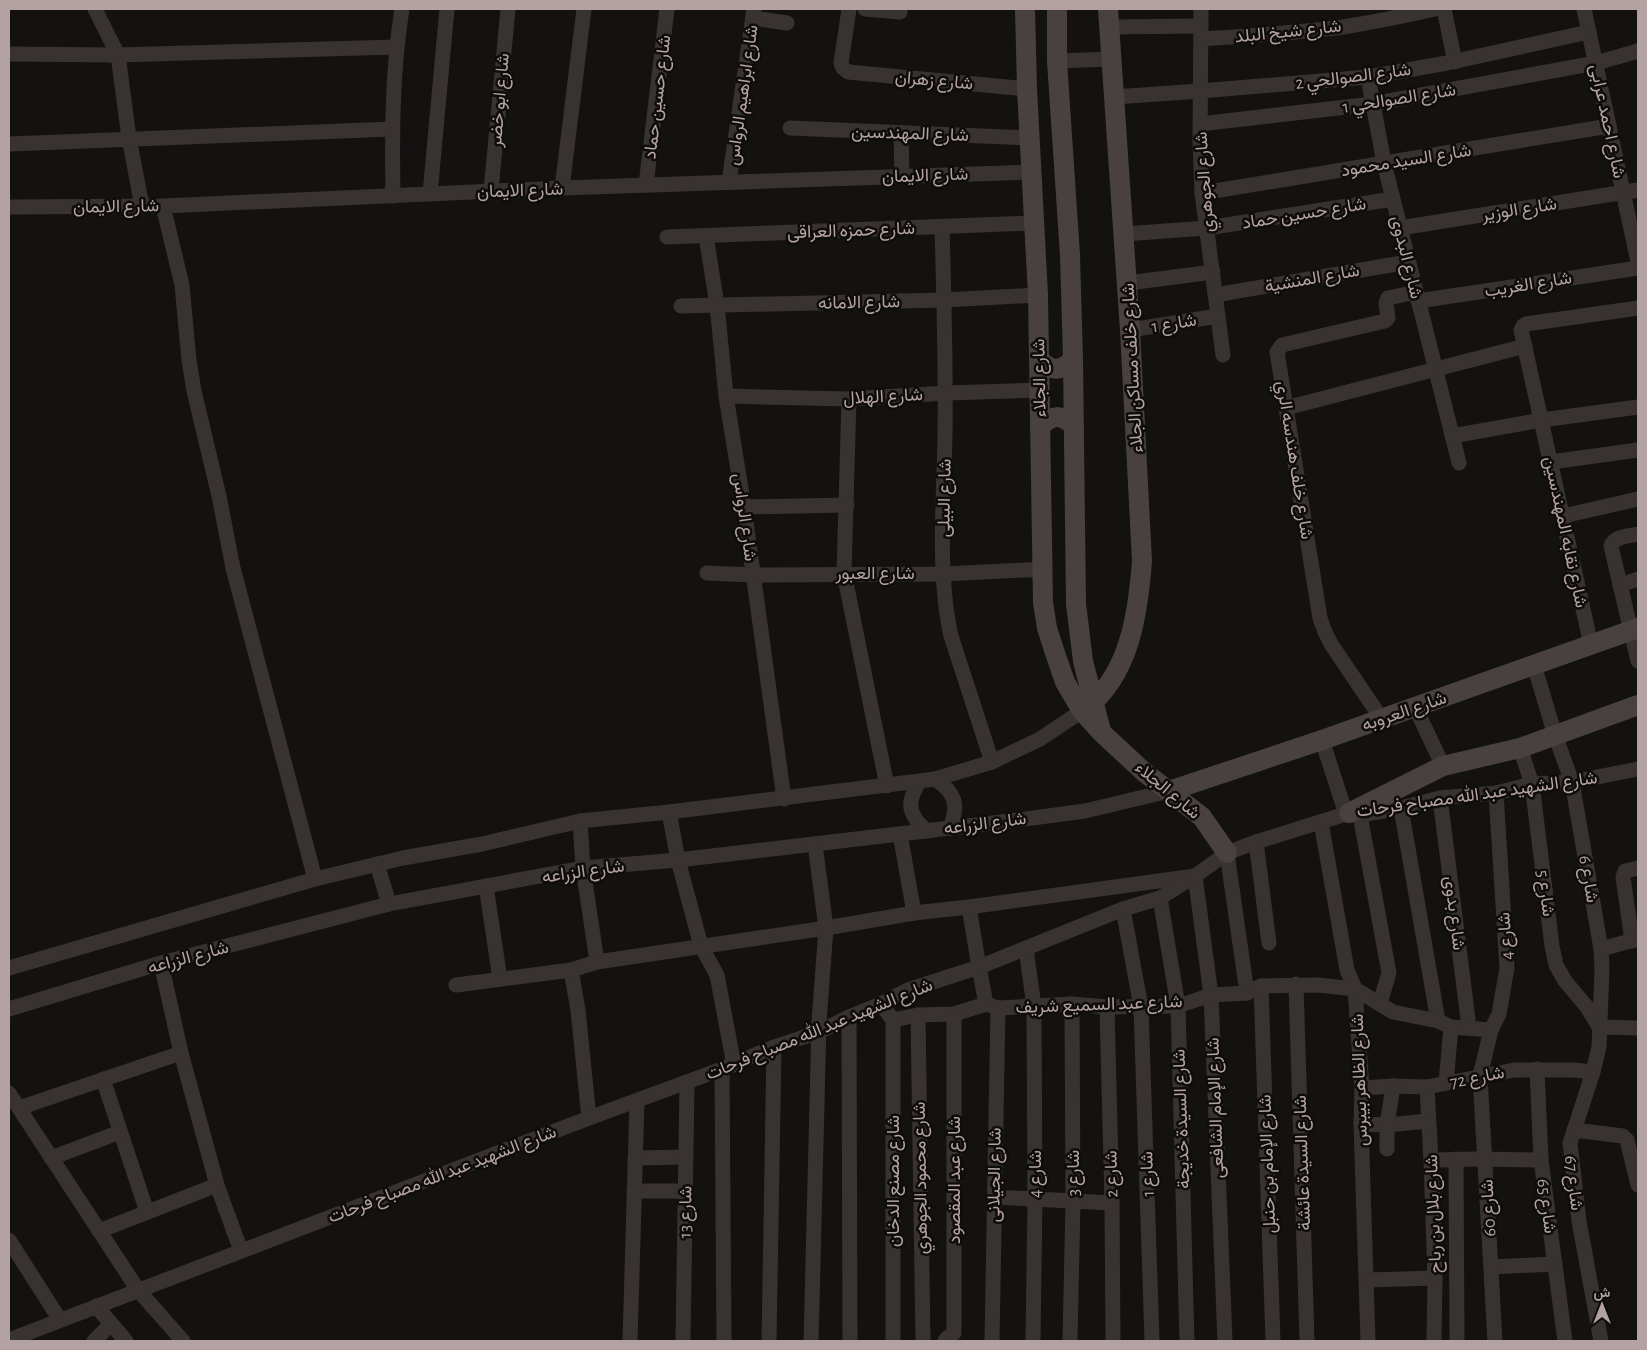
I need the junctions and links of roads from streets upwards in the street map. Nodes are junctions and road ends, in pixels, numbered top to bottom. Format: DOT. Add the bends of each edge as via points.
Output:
graph roads {
  1 [pos="95,9"];
  2 [pos="402,9"];
  3 [pos="446,9"];
  4 [pos="508,9"];
  5 [pos="584,9"];
  6 [pos="667,9"];
  7 [pos="849,9"];
  8 [pos="865,9"];
  9 [pos="1025,9"];
  10 [pos="1056,9"];
  11 [pos="1201,9"];
  12 [pos="1434,9"];
  13 [pos="1444,9"];
  14 [pos="1584,9"];
  15 [pos="900,12"];
  16 [pos="754,14"];
  17 [pos="1108,18"];
  18 [pos="786,23"];
  19 [pos="1589,32"];
  20 [pos="1201,33"];
  21 [pos="396,47"];
  22 [pos="1638,51"];
  23 [pos="9,54"];
  24 [pos="118,54"];
  25 [pos="1111,59"];
  26 [pos="1057,60"];
  27 [pos="1455,62"];
  28 [pos="1596,63"];
  29 [pos="1368,77"];
  30 [pos="1027,89"];
  31 [pos="1200,91"];
  32 [pos="1114,97"];
  33 [pos="1372,104"];
  34 [pos="1200,124"];
  35 [pos="1609,126"];
  36 [pos="790,128"];
  37 [pos="392,129"];
  38 [pos="901,133"];
  39 [pos="129,138"];
  40 [pos="1030,138"];
  41 [pos="9,144"];
  42 [pos="1384,163"];
  43 [pos="1032,172"];
  44 [pos="902,176"];
  45 [pos="729,182"];
  46 [pos="646,185"];
  47 [pos="562,188"];
  48 [pos="491,191"];
  49 [pos="1631,191"];
  50 [pos="430,194"];
  51 [pos="1202,194"];
  52 [pos="393,196"];
  53 [pos="1393,199"];
  54 [pos="142,206"];
  55 [pos="163,206"];
  56 [pos="9,207"];
  57 [pos="1034,223"];
  58 [pos="942,227"];
  59 [pos="1207,228"];
  60 [pos="1400,228"];
  61 [pos="1124,234"];
  62 [pos="706,236"];
  63 [pos="667,237"];
  64 [pos="1636,238"];
  65 [pos="1408,262"];
  66 [pos="1638,262"];
  67 [pos="1638,268"];
  68 [pos="1212,272"];
  69 [pos="1128,282"];
  70 [pos="1038,295"];
  71 [pos="1216,295"];
  72 [pos="1417,297"];
  73 [pos="944,300"];
  74 [pos="717,305"];
  75 [pos="681,306"];
  76 [pos="1638,308"];
  77 [pos="1218,316"];
  78 [pos="1130,330"];
  79 [pos="1525,346"];
  80 [pos="1223,355"];
  81 [pos="1039,359"];
  82 [pos="1073,359"];
  83 [pos="1436,369"];
  84 [pos="1039,390"];
  85 [pos="946,393"];
  86 [pos="726,396"];
  87 [pos="849,398"];
  88 [pos="1638,407"];
  89 [pos="1286,408"];
  90 [pos="1542,420"];
  91 [pos="1074,426"];
  92 [pos="1040,427"];
  93 [pos="1452,436"];
  94 [pos="1638,450"];
  95 [pos="1551,462"];
  96 [pos="1459,463"];
  97 [pos="1638,499"];
  98 [pos="847,504"];
  99 [pos="744,507"];
  100 [pos="1563,516"];
  101 [pos="1638,534"];
  102 [pos="1044,569"];
  103 [pos="707,573"];
  104 [pos="844,573"];
  105 [pos="943,574"];
  106 [pos="753,575"];
  107 [pos="1638,579"];
  108 [pos="1620,585"];
  109 [pos="1634,630"];
  110 [pos="1591,645"];
  111 [pos="1638,661"];
  112 [pos="1534,665"];
  113 [pos="1638,705"];
  114 [pos="1088,706"];
  115 [pos="1415,707"];
  116 [pos="1381,718"];
  117 [pos="1555,736"];
  118 [pos="1322,740"];
  119 [pos="1520,748"];
  120 [pos="992,762"];
  121 [pos="1443,766"];
  122 [pos="1638,770"];
  123 [pos="935,779"];
  124 [pos="918,782"];
  125 [pos="1572,782"];
  126 [pos="1532,784"];
  127 [pos="887,786"];
  128 [pos="1169,791"];
  129 [pos="1496,793"];
  130 [pos="1440,798"];
  131 [pos="784,799"];
  132 [pos="1401,808"];
  133 [pos="668,812"];
  134 [pos="1354,814"];
  135 [pos="580,821"];
  136 [pos="1321,822"];
  137 [pos="950,828"];
  138 [pos="927,831"];
  139 [pos="900,834"];
  140 [pos="1256,842"];
  141 [pos="815,844"];
  142 [pos="1227,853"];
  143 [pos="678,860"];
  144 [pos="377,864"];
  145 [pos="583,868"];
  146 [pos="1638,868"];
  147 [pos="1195,876"];
  148 [pos="315,879"];
  149 [pos="486,886"];
  150 [pos="1160,898"];
  151 [pos="389,904"];
  152 [pos="969,907"];
  153 [pos="1123,909"];
  154 [pos="914,912"];
  155 [pos="826,928"];
  156 [pos="1635,940"];
  157 [pos="1269,943"];
  158 [pos="701,946"];
  159 [pos="1026,949"];
  160 [pos="1601,949"];
  161 [pos="597,962"];
  162 [pos="161,963"];
  163 [pos="978,967"];
  164 [pos="9,968"];
  165 [pos="571,970"];
  166 [pos="500,979"];
  167 [pos="1296,984"];
  168 [pos="456,985"];
  169 [pos="1261,986"];
  170 [pos="1355,989"];
  171 [pos="1247,993"];
  172 [pos="1210,994"];
  173 [pos="1380,1003"];
  174 [pos="881,1004"];
  175 [pos="1072,1004"];
  176 [pos="992,1006"];
  177 [pos="1034,1006"];
  178 [pos="1178,1006"];
  179 [pos="1107,1007"];
  180 [pos="1141,1007"];
  181 [pos="9,1010"];
  182 [pos="954,1014"];
  183 [pos="918,1015"];
  184 [pos="849,1017"];
  185 [pos="893,1020"];
  186 [pos="1444,1024"];
  187 [pos="1599,1027"];
  188 [pos="1470,1028"];
  189 [pos="1638,1028"];
  190 [pos="1491,1030"];
  191 [pos="819,1032"];
  192 [pos="774,1046"];
  193 [pos="181,1053"];
  194 [pos="728,1067"];
  195 [pos="1537,1069"];
  196 [pos="1593,1072"];
  197 [pos="1480,1076"];
  198 [pos="103,1080"];
  199 [pos="687,1082"];
  200 [pos="1446,1083"];
  201 [pos="1393,1086"];
  202 [pos="1427,1087"];
  203 [pos="1362,1088"];
  204 [pos="9,1093"];
  205 [pos="637,1101"];
  206 [pos="19,1108"];
  207 [pos="589,1118"];
  208 [pos="1428,1122"];
  209 [pos="1361,1124"];
  210 [pos="1387,1125"];
  211 [pos="1574,1130"];
  212 [pos="120,1132"];
  213 [pos="1387,1150"];
  214 [pos="686,1157"];
  215 [pos="51,1158"];
  216 [pos="635,1158"];
  217 [pos="1456,1159"];
  218 [pos="1486,1160"];
  219 [pos="1541,1160"];
  220 [pos="1432,1161"];
  221 [pos="217,1185"];
  222 [pos="1638,1185"];
  223 [pos="634,1191"];
  224 [pos="685,1192"];
  225 [pos="994,1197"];
  226 [pos="1035,1198"];
  227 [pos="1073,1201"];
  228 [pos="1112,1203"];
  229 [pos="147,1212"];
  230 [pos="99,1231"];
  231 [pos="9,1240"];
  232 [pos="240,1251"];
  233 [pos="1555,1264"];
  234 [pos="1491,1267"];
  235 [pos="1435,1278"];
  236 [pos="1367,1280"];
  237 [pos="138,1290"];
  238 [pos="96,1306"];
  239 [pos="60,1320"];
  240 [pos="111,1324"];
  241 [pos="9,1340"];
  242 [pos="94,1341"];
  243 [pos="126,1341"];
  244 [pos="183,1341"];
  245 [pos="630,1341"];
  246 [pos="683,1341"];
  247 [pos="724,1341"];
  248 [pos="770,1341"];
  249 [pos="811,1341"];
  250 [pos="850,1341"];
  251 [pos="893,1341"];
  252 [pos="922,1341"];
  253 [pos="946,1341"];
  254 [pos="992,1341"];
  255 [pos="1033,1341"];
  256 [pos="1070,1341"];
  257 [pos="1113,1341"];
  258 [pos="1152,1341"];
  259 [pos="1187,1341"];
  260 [pos="1225,1341"];
  261 [pos="1273,1341"];
  262 [pos="1307,1341"];
  263 [pos="1368,1341"];
  264 [pos="1434,1341"];
  265 [pos="1456,1341"];
  266 [pos="1495,1341"];
  267 [pos="1565,1341"];
  268 [pos="1601,1341"];
  1 -- 24 [label="street"];
  2 -- 21 [label="street"];
  3 -- 50 [label="street"];
  4 -- 48 [label="street, شارع ابو خضر"];
  5 -- 47 [label="street"];
  6 -- 46 [label="street, شارع حسين حماد"];
  7 -- 30 [label="street, شارع زهران" via="841,63 848,72"];
  8 -- 15 [label="street"];
  9 -- 30 [label="street, شارع الجلاء"];
  10 -- 26 [label="street, شارع الجلاء"];
  11 -- 20 [label="street, شارع الجوهري"];
  12 -- 20 [label="street, شارع شيخ البلد" via="1390,19 1296,32"];
  13 -- 27 [label="street"];
  14 -- 19 [label="street, شارع احمد عرابى"];
  16 -- 18 [label="street"];
  16 -- 45 [label="street, شارع ابراهيم الرواس"];
  17 -- 20 [label="street, شارع شيخ البلد"];
  17 -- 25 [label="street, شارع خلف مساكن الجلاء"];
  19 -- 27 [label="street, شارع الصوالحي 2"];
  19 -- 28 [label="street, شارع احمد عرابى"];
  20 -- 31 [label="street, شارع الجوهري"];
  21 -- 24 [label="street"];
  21 -- 37 [label="street"];
  22 -- 28 [label="street, شارع الصوالحي 1"];
  23 -- 24 [label="street"];
  24 -- 39 [label="street"];
  25 -- 26 [label="street"];
  25 -- 32 [label="street, شارع خلف مساكن الجلاء"];
  26 -- 82 [label="street, شارع الجلاء" via="1070,255"];
  27 -- 29 [label="street, شارع الصوالحي 2"];
  28 -- 33 [label="street, شارع الصوالحي 1"];
  28 -- 35 [label="street, شارع احمد عرابى"];
  29 -- 31 [label="street, شارع الصوالحي 2"];
  29 -- 33 [label="street, شارع البدوى"];
  30 -- 40 [label="street, شارع الجلاء"];
  31 -- 32 [label="street, شارع الصوالحي 2"];
  31 -- 34 [label="street, شارع الجوهري"];
  32 -- 61 [label="street, شارع خلف مساكن الجلاء"];
  33 -- 34 [label="street, شارع الصوالحي 1"];
  33 -- 42 [label="street, شارع البدوى"];
  34 -- 51 [label="street, شارع الجوهري"];
  35 -- 42 [label="street, شارع السيد محمود"];
  35 -- 49 [label="street, شارع احمد عرابى"];
  36 -- 38 [label="street, شارع المهندسين"];
  37 -- 39 [label="street"];
  37 -- 52 [label="street"];
  38 -- 40 [label="street, شارع المهندسين"];
  38 -- 44 [label="street"];
  39 -- 41 [label="street"];
  39 -- 54 [label="street"];
  40 -- 43 [label="street, شارع الجلاء"];
  42 -- 51 [label="street, شارع السيد محمود"];
  42 -- 53 [label="street, شارع البدوى"];
  43 -- 44 [label="street, شارع الايمان"];
  43 -- 57 [label="street, شارع الجلاء"];
  44 -- 45 [label="street, شارع الايمان"];
  45 -- 46 [label="street, شارع الايمان"];
  46 -- 47 [label="street, شارع الايمان"];
  47 -- 48 [label="street, شارع الايمان"];
  48 -- 50 [label="street, شارع الايمان"];
  49 -- 60 [label="street, شارع الوزير"];
  49 -- 64 [label="street, شارع احمد عرابى"];
  50 -- 52 [label="street, شارع الايمان"];
  51 -- 59 [label="street, شارع الجوهري"];
  52 -- 55 [label="street, شارع الايمان"];
  53 -- 59 [label="street, شارع حسين حماد"];
  53 -- 60 [label="street, شارع البدوى"];
  54 -- 55 [label="street, شارع الايمان"];
  54 -- 56 [label="street, شارع الايمان"];
  55 -- 148 [label="street" via="182,285 194,392 233,568"];
  57 -- 58 [label="street, شارع حمزه العراقى"];
  57 -- 70 [label="street, شارع الجلاء"];
  58 -- 62 [label="street, شارع حمزه العراقى"];
  58 -- 73 [label="street, شارع البيلى"];
  59 -- 61 [label="street, شارع حسين حماد"];
  59 -- 68 [label="street, شارع الجوهري"];
  60 -- 65 [label="street, شارع البدوى"];
  61 -- 69 [label="street, شارع خلف مساكن الجلاء"];
  62 -- 63 [label="street, شارع حمزه العراقى"];
  62 -- 74 [label="street, شارع الرواس"];
  64 -- 66 [label="street, شارع احمد عرابى"];
  65 -- 71 [label="street, شارع المنشية"];
  65 -- 72 [label="street, شارع البدوى"];
  67 -- 72 [label="street, شارع الغريب"];
  68 -- 69 [label="street"];
  68 -- 71 [label="street, شارع الجوهري"];
  69 -- 78 [label="street, شارع خلف مساكن الجلاء"];
  70 -- 73 [label="street, شارع الامانه"];
  70 -- 81 [label="street, شارع الجلاء"];
  71 -- 77 [label="street, شارع الجوهري"];
  72 -- 83 [label="street, شارع البدوى"];
  72 -- 89 [label="street, شارع خلف هندسه الري" via="1387,299 1388,318 1385,321 1282,346 1277,355"];
  73 -- 74 [label="street, شارع الامانه"];
  73 -- 85 [label="street, شارع البيلى"];
  74 -- 75 [label="street, شارع الامانه"];
  74 -- 86 [label="street, شارع الرواس"];
  76 -- 79 [label="street, شارع نقابه المهندسين" via="1526,324 1521,330"];
  77 -- 78 [label="street, شارع 1"];
  77 -- 80 [label="street, شارع الجوهري"];
  78 -- 114 [label="street, شارع خلف مساكن الجلاء" via="1142,561 1139,596 1120,665 1106,689"];
  79 -- 83 [label="street"];
  79 -- 90 [label="street, شارع نقابه المهندسين"];
  81 -- 82 [label="street" via="1056,369 1066,367"];
  81 -- 84 [label="street, شارع الجلاء"];
  82 -- 91 [label="street, شارع الجلاء"];
  83 -- 89 [label="street"];
  83 -- 93 [label="street, شارع البدوى"];
  84 -- 85 [label="street, شارع الهلال"];
  84 -- 92 [label="street, شارع الجلاء"];
  85 -- 87 [label="street, شارع الهلال"];
  85 -- 105 [label="street, شارع البيلى"];
  86 -- 87 [label="street, شارع الهلال"];
  86 -- 99 [label="street, شارع الرواس"];
  87 -- 98 [label="street"];
  88 -- 90 [label="street"];
  89 -- 116 [label="street, شارع خلف هندسه الري" via="1320,618 1325,632"];
  90 -- 93 [label="street"];
  90 -- 95 [label="street, شارع نقابه المهندسين"];
  91 -- 92 [label="street" via="1057,416 1047,419"];
  91 -- 114 [label="street, شارع الجلاء" via="1076,604"];
  92 -- 102 [label="street, شارع الجلاء"];
  93 -- 96 [label="street, شارع البدوى"];
  94 -- 95 [label="street"];
  95 -- 100 [label="street, شارع نقابه المهندسين"];
  97 -- 100 [label="street"];
  98 -- 99 [label="street"];
  98 -- 104 [label="street"];
  99 -- 106 [label="street, شارع الرواس"];
  100 -- 110 [label="street, شارع نقابه المهندسين"];
  101 -- 108 [label="street" via="1616,539 1611,546"];
  102 -- 105 [label="street, شارع العبور"];
  102 -- 114 [label="street, شارع الجلاء" via="1047,628 1065,682"];
  103 -- 106 [label="street, شارع العبور"];
  104 -- 105 [label="street, شارع العبور"];
  104 -- 106 [label="street, شارع العبور"];
  104 -- 127 [label="street"];
  105 -- 120 [label="street, شارع البيلى" via="951,636"];
  106 -- 131 [label="street, شارع الرواس"];
  107 -- 108 [label="street"];
  108 -- 109 [label="street"];
  109 -- 110 [label="street, شارع العروبه"];
  109 -- 111 [label="street"];
  110 -- 112 [label="street, شارع العروبه"];
  112 -- 115 [label="street, شارع العروبه"];
  112 -- 117 [label="street, شارع 6"];
  113 -- 117 [label="street"];
  114 -- 120 [label="street" via="1040,739"];
  114 -- 128 [label="street, شارع الجلاء" via="1102,733"];
  115 -- 116 [label="street, شارع العروبه"];
  115 -- 121 [label="street"];
  116 -- 118 [label="street, شارع العروبه"];
  117 -- 119 [label="street"];
  117 -- 125 [label="street, شارع 6"];
  118 -- 128 [label="street, شارع العروبه"];
  118 -- 134 [label="street" via="1344,808"];
  119 -- 121 [label="street"];
  119 -- 126 [label="street, شارع 5"];
  120 -- 123 [label="street"];
  121 -- 134 [label="street"];
  122 -- 125 [label="street, شارع الشهيد عبد الله مصباح فرحات"];
  123 -- 124 [label="street"];
  123 -- 137 [label="street" via="947,787 954,800 955,815"];
  124 -- 127 [label="street"];
  124 -- 138 [label="street" via="911,794 910,809 916,822"];
  125 -- 126 [label="street, شارع الشهيد عبد الله مصباح فرحات"];
  125 -- 160 [label="street, شارع 6"];
  126 -- 129 [label="street, شارع الشهيد عبد الله مصباح فرحات"];
  126 -- 187 [label="street, شارع 5" via="1556,964"];
  127 -- 131 [label="street"];
  128 -- 137 [label="street, شارع الزراعه" via="1085,811"];
  128 -- 142 [label="street, شارع الجلاء" via="1202,818"];
  129 -- 130 [label="street, شارع الشهيد عبد الله مصباح فرحات"];
  129 -- 190 [label="street, شارع 4" via="1508,968 1499,1014"];
  130 -- 132 [label="street, شارع الشهيد عبد الله مصباح فرحات"];
  130 -- 188 [label="street, شارع بدوى"];
  131 -- 133 [label="street"];
  132 -- 134 [label="street, شارع الشهيد عبد الله مصباح فرحات"];
  132 -- 186 [label="street"];
  133 -- 135 [label="street"];
  133 -- 143 [label="street"];
  134 -- 136 [label="street, شارع الشهيد عبد الله مصباح فرحات"];
  134 -- 173 [label="street" via="1389,973"];
  135 -- 144 [label="street"];
  135 -- 145 [label="street"];
  136 -- 140 [label="street, شارع الشهيد عبد الله مصباح فرحات"];
  136 -- 170 [label="street, شارع الظاهر بيبرس" via="1347,970"];
  137 -- 138 [label="street, شارع الزراعه"];
  138 -- 139 [label="street, شارع الزراعه"];
  139 -- 141 [label="street, شارع الزراعه"];
  139 -- 154 [label="street"];
  140 -- 142 [label="street, شارع الشهيد عبد الله مصباح فرحات"];
  140 -- 157 [label="street"];
  141 -- 143 [label="street, شارع الزراعه"];
  141 -- 155 [label="street"];
  142 -- 147 [label="street, شارع الشهيد عبد الله مصباح فرحات"];
  142 -- 171 [label="street"];
  143 -- 145 [label="street, شارع الزراعه"];
  143 -- 158 [label="street"];
  144 -- 148 [label="street"];
  144 -- 151 [label="street"];
  145 -- 149 [label="street, شارع الزراعه"];
  145 -- 161 [label="street"];
  146 -- 156 [label="street" via="1625,871 1623,877"];
  147 -- 150 [label="street, شارع الشهيد عبد الله مصباح فرحات"];
  147 -- 152 [label="street"];
  147 -- 172 [label="street, شارع الإمام الشافعى"];
  148 -- 164 [label="street"];
  149 -- 151 [label="street, شارع الزراعه"];
  149 -- 166 [label="street"];
  150 -- 153 [label="street, شارع الشهيد عبد الله مصباح فرحات"];
  150 -- 178 [label="street, شارع السيدة خديجة"];
  151 -- 162 [label="street, شارع الزراعه"];
  152 -- 154 [label="street"];
  152 -- 163 [label="street, شارع الجيلانى"];
  153 -- 159 [label="street, شارع الشهيد عبد الله مصباح فرحات"];
  153 -- 180 [label="street, شارع 1"];
  154 -- 155 [label="street"];
  155 -- 158 [label="street"];
  155 -- 191 [label="street"];
  156 -- 160 [label="street"];
  158 -- 161 [label="street"];
  158 -- 194 [label="street" via="717,975"];
  159 -- 163 [label="street, شارع الشهيد عبد الله مصباح فرحات"];
  159 -- 177 [label="street, شارع 4"];
  160 -- 187 [label="street, شارع 6"];
  161 -- 165 [label="street"];
  162 -- 181 [label="street, شارع الزراعه"];
  162 -- 193 [label="street"];
  163 -- 174 [label="street, شارع الشهيد عبد الله مصباح فرحات" via="908,990"];
  163 -- 176 [label="street, شارع الجيلانى"];
  165 -- 166 [label="street"];
  165 -- 207 [label="street"];
  166 -- 168 [label="street"];
  167 -- 169 [label="street, شارع عبد السميع شريف"];
  167 -- 170 [label="street, شارع عبد السميع شريف"];
  167 -- 262 [label="street, شارع السيدة عائشة"];
  169 -- 171 [label="street, شارع عبد السميع شريف"];
  169 -- 261 [label="street, شارع الإمام بن حنبل"];
  170 -- 173 [label="street"];
  170 -- 203 [label="street, شارع الظاهر بيبرس"];
  171 -- 172 [label="street, شارع عبد السميع شريف"];
  172 -- 178 [label="street, شارع عبد السميع شريف"];
  172 -- 260 [label="street, شارع الإمام الشافعى"];
  173 -- 186 [label="street" via="1394,1012"];
  174 -- 184 [label="street, شارع الشهيد عبد الله مصباح فرحات"];
  174 -- 185 [label="street"];
  175 -- 177 [label="street, شارع عبد السميع شريف"];
  175 -- 179 [label="street, شارع عبد السميع شريف"];
  175 -- 227 [label="street, شارع 3"];
  176 -- 177 [label="street, شارع عبد السميع شريف"];
  176 -- 182 [label="street, شارع عبد السميع شريف"];
  176 -- 225 [label="street, شارع الجيلانى"];
  177 -- 226 [label="street, شارع 4"];
  178 -- 180 [label="street, شارع عبد السميع شريف"];
  178 -- 259 [label="street, شارع السيدة خديجة"];
  179 -- 180 [label="street, شارع عبد السميع شريف"];
  179 -- 228 [label="street, شارع 2"];
  180 -- 258 [label="street, شارع 1"];
  182 -- 183 [label="street, شارع عبد السميع شريف"];
  182 -- 253 [label="street, شارع عبد المقصود" via="954,1333"];
  183 -- 185 [label="street, شارع عبد السميع شريف"];
  183 -- 252 [label="street, شارع محمود الجوهري"];
  184 -- 191 [label="street, شارع الشهيد عبد الله مصباح فرحات"];
  184 -- 250 [label="street"];
  185 -- 251 [label="street, شارع مصنع الدخان"];
  186 -- 188 [label="street"];
  186 -- 200 [label="street"];
  187 -- 189 [label="street"];
  187 -- 196 [label="street, شارع 67" via="1599,1047"];
  188 -- 190 [label="street"];
  190 -- 197 [label="street, شارع 4"];
  191 -- 192 [label="street, شارع الشهيد عبد الله مصباح فرحات"];
  191 -- 249 [label="street"];
  192 -- 194 [label="street, شارع الشهيد عبد الله مصباح فرحات"];
  192 -- 248 [label="street"];
  193 -- 198 [label="street"];
  193 -- 221 [label="street"];
  194 -- 199 [label="street, شارع الشهيد عبد الله مصباح فرحات"];
  194 -- 247 [label="street"];
  195 -- 196 [label="street, شارع 72"];
  195 -- 197 [label="street, شارع 72"];
  195 -- 219 [label="street, شارع 65"];
  196 -- 211 [label="street, شارع 67"];
  197 -- 200 [label="street, شارع 72"];
  197 -- 218 [label="street, شارع 60"];
  198 -- 206 [label="street"];
  198 -- 212 [label="street"];
  199 -- 205 [label="street, شارع الشهيد عبد الله مصباح فرحات"];
  199 -- 214 [label="street, شارع 13"];
  200 -- 202 [label="street, شارع 72"];
  201 -- 202 [label="street, شارع 72"];
  201 -- 203 [label="street, شارع 72"];
  201 -- 210 [label="street"];
  202 -- 208 [label="street, شارع بلال بن رباح"];
  203 -- 209 [label="street, شارع الظاهر بيبرس"];
  204 -- 206 [label="street"];
  205 -- 207 [label="street, شارع الشهيد عبد الله مصباح فرحات"];
  205 -- 216 [label="street"];
  206 -- 215 [label="street"];
  207 -- 232 [label="street, شارع الشهيد عبد الله مصباح فرحات"];
  208 -- 210 [label="street"];
  208 -- 220 [label="street, شارع بلال بن رباح"];
  209 -- 210 [label="street"];
  209 -- 236 [label="street, شارع الظاهر بيبرس"];
  210 -- 213 [label="street"];
  211 -- 222 [label="street" via="1623,1136 1627,1140"];
  211 -- 268 [label="street, شارع 67" via="1570,1143 1571,1164"];
  212 -- 215 [label="street"];
  212 -- 229 [label="street"];
  214 -- 216 [label="street"];
  214 -- 224 [label="street, شارع 13"];
  215 -- 230 [label="street"];
  216 -- 223 [label="street"];
  217 -- 218 [label="street"];
  217 -- 220 [label="street"];
  217 -- 265 [label="street"];
  218 -- 219 [label="street"];
  218 -- 234 [label="street, شارع 60"];
  219 -- 233 [label="street, شارع 65"];
  220 -- 235 [label="street, شارع بلال بن رباح"];
  221 -- 229 [label="street"];
  221 -- 232 [label="street"];
  223 -- 224 [label="street"];
  223 -- 245 [label="street"];
  224 -- 246 [label="street, شارع 13"];
  225 -- 226 [label="street"];
  225 -- 254 [label="street, شارع الجيلانى"];
  226 -- 227 [label="street"];
  226 -- 255 [label="street, شارع 4"];
  227 -- 228 [label="street"];
  227 -- 256 [label="street, شارع 3"];
  228 -- 257 [label="street, شارع 2"];
  229 -- 230 [label="street"];
  230 -- 237 [label="street"];
  231 -- 239 [label="street"];
  232 -- 237 [label="street, شارع الشهيد عبد الله مصباح فرحات"];
  233 -- 234 [label="street"];
  233 -- 267 [label="street, شارع 65"];
  234 -- 266 [label="street, شارع 60"];
  235 -- 236 [label="street"];
  235 -- 264 [label="street, شارع بلال بن رباح"];
  236 -- 263 [label="street, شارع الظاهر بيبرس"];
  237 -- 238 [label="street, شارع الشهيد عبد الله مصباح فرحات"];
  237 -- 244 [label="street"];
  238 -- 239 [label="street, شارع الشهيد عبد الله مصباح فرحات"];
  238 -- 240 [label="street"];
  239 -- 241 [label="street, شارع الشهيد عبد الله مصباح فرحات"];
  240 -- 242 [label="street"];
  240 -- 243 [label="street"];
}
